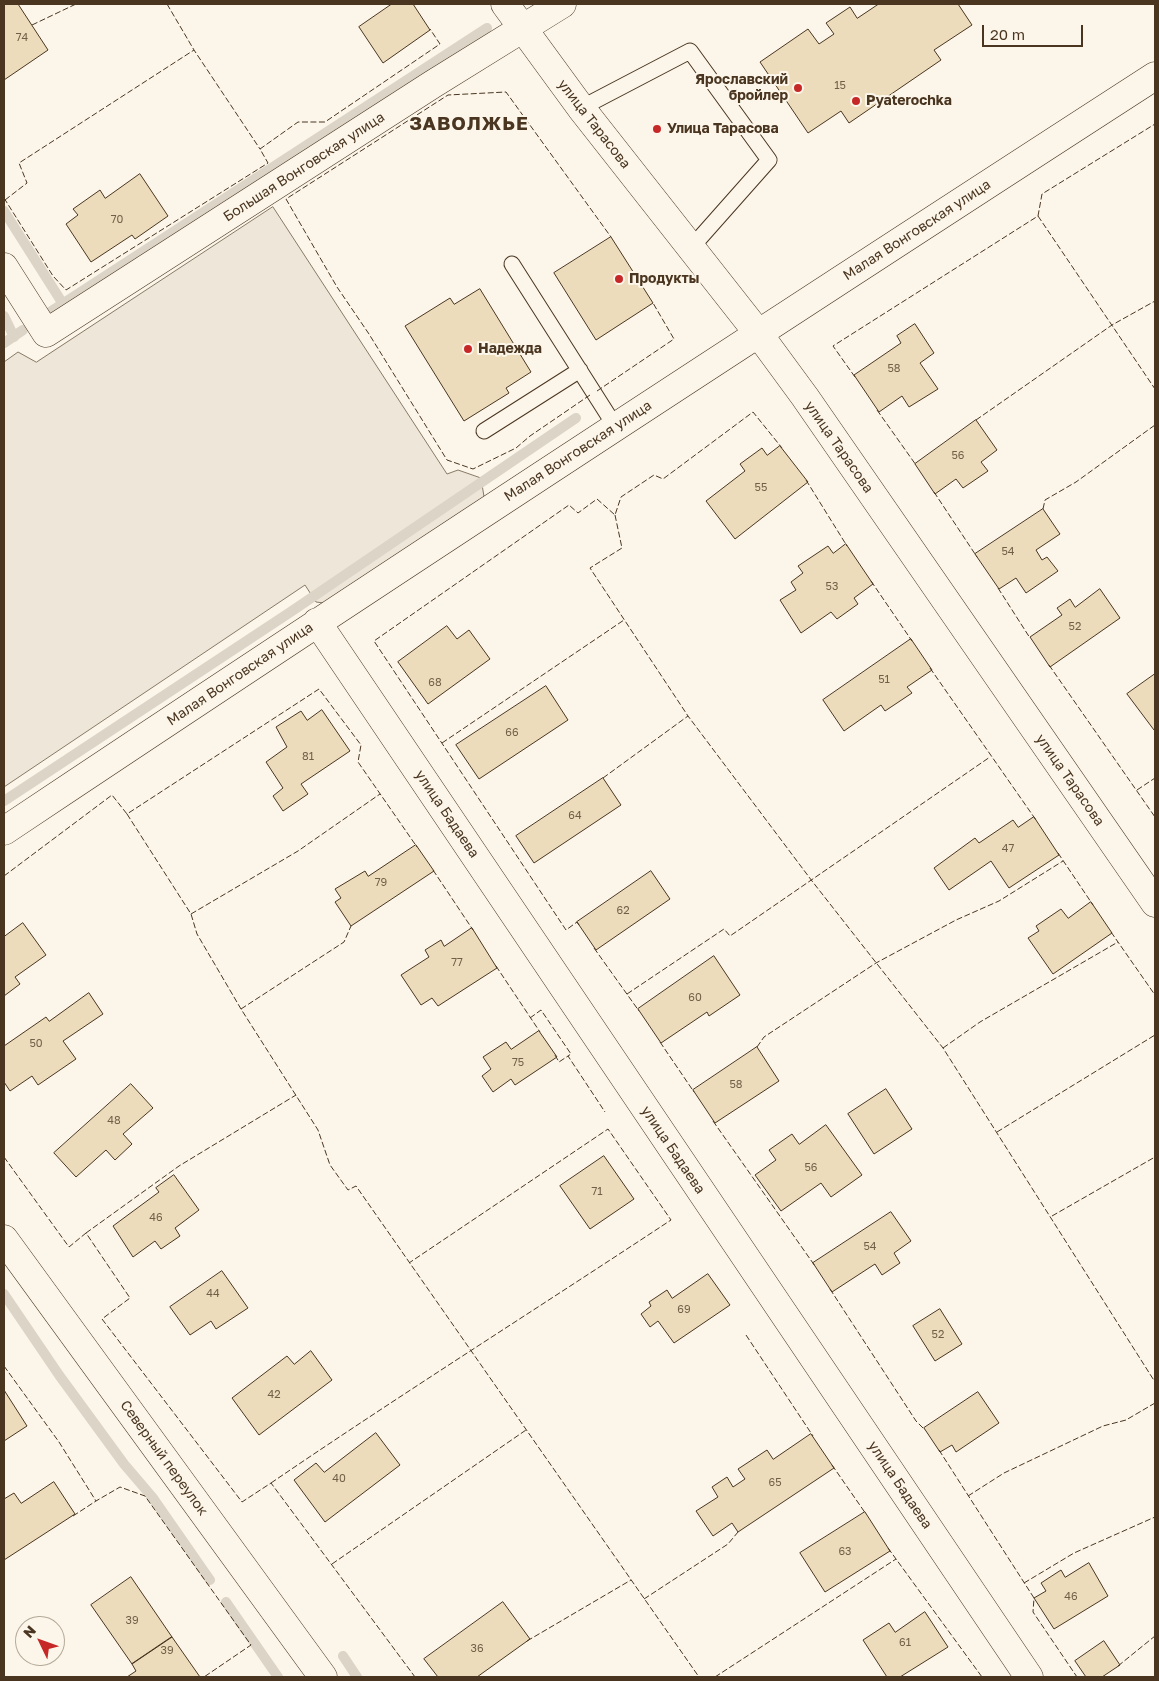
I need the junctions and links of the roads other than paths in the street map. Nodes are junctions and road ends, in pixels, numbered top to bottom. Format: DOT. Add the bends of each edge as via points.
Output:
graph roads {
  1 [pos="505,4"];
  2 [pos="562,4"];
  3 [pos="522,30"];
  4 [pos="1155,76"];
  5 [pos="581,108"];
  6 [pos="691,248"];
  7 [pos="512,264"];
  8 [pos="4,266"];
  9 [pos="758,333"];
  10 [pos="580,370"];
  11 [pos="615,426"];
  12 [pos="484,431"];
  13 [pos="317,622"];
  14 [pos="4,831"];
  15 [pos="1155,903"];
  16 [pos="4,1239"];
  17 [pos="323,1677"];
  18 [pos="1029,1677"];
  1 -- 3 [label="street, улица Тарасова"];
  2 -- 3 [label="street, Большая Вонговская улица"];
  3 -- 5 [label="street, улица Тарасова"];
  3 -- 8 [label="street, Большая Вонговская улица" via="432,84 46,333"];
  4 -- 9 [label="street, Малая Вонговская улица"];
  5 -- 6 [label="street, улица Тарасова"];
  5 -- 6 [label="lane" via="690,51 769,160"];
  6 -- 9 [label="street, улица Тарасова"];
  7 -- 10 [label="lane"];
  9 -- 11 [label="street, Малая Вонговская улица"];
  9 -- 15 [label="street, улица Тарасова"];
  10 -- 11 [label="lane"];
  10 -- 12 [label="lane"];
  11 -- 13 [label="street, Малая Вонговская улица"];
  13 -- 14 [label="street, Малая Вонговская улица"];
  13 -- 18 [label="street, улица Бадаева"];
  16 -- 17 [label="street, Северный переулок"];
}
